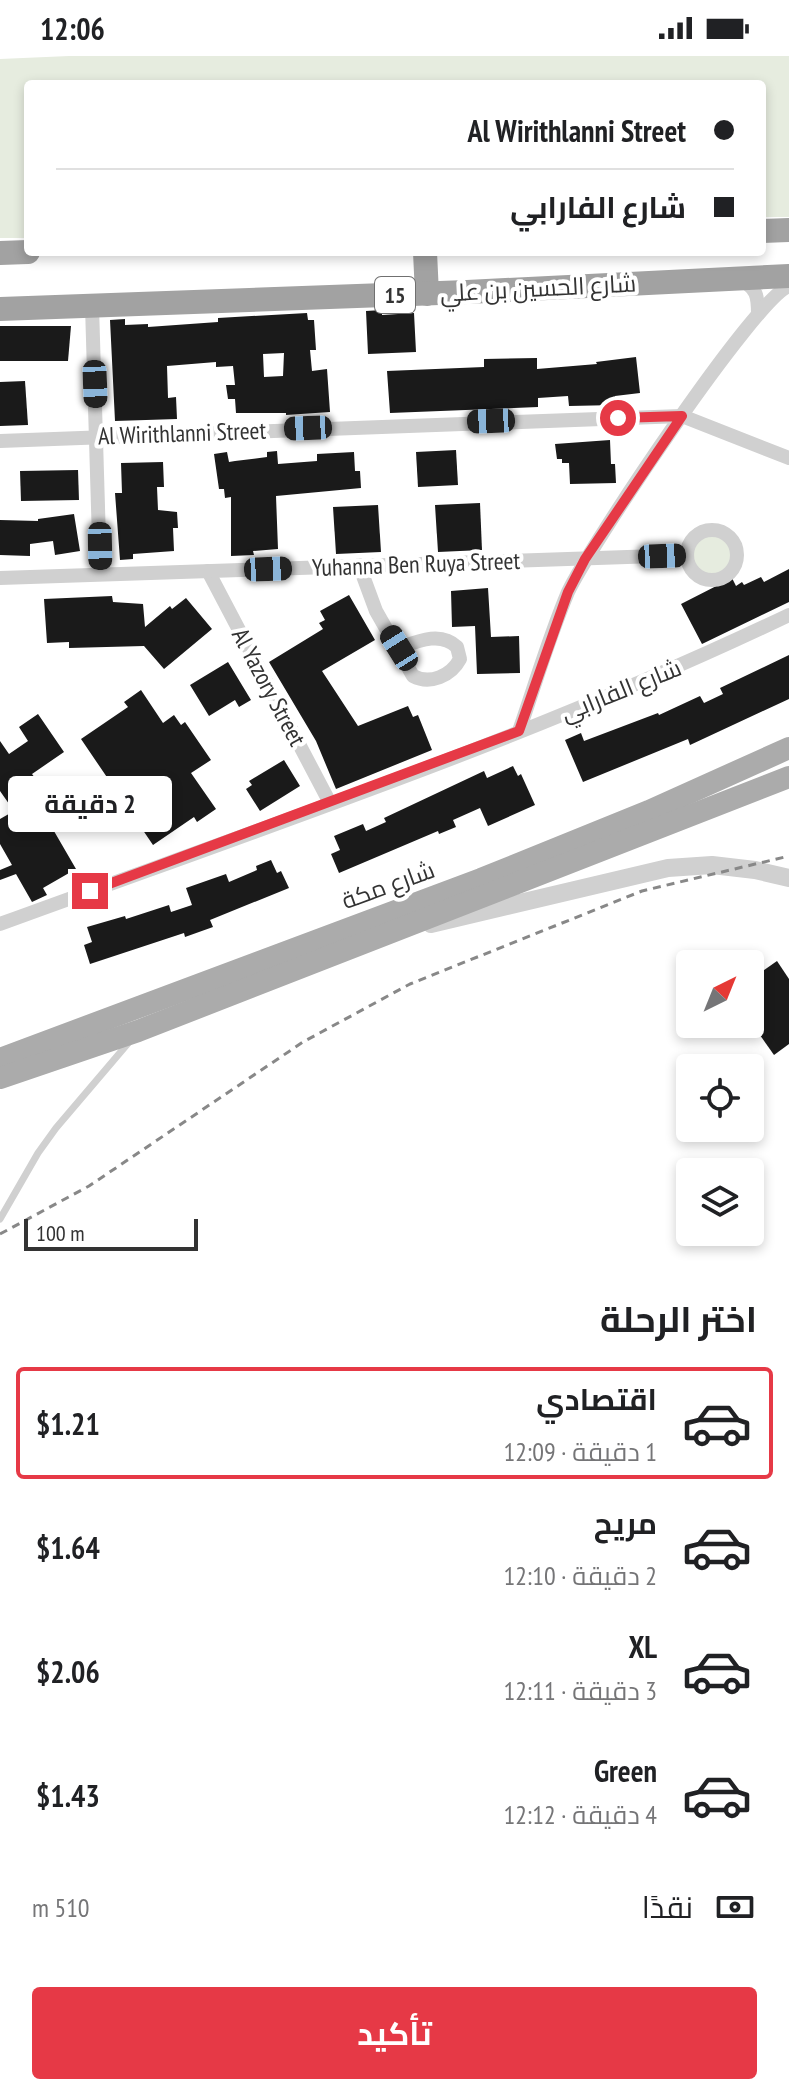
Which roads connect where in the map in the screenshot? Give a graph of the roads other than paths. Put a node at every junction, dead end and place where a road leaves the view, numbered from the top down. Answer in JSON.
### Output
{"nodes":[{"id":1,"x":789,"y":230,"type":"edge"},
{"id":2,"x":766,"y":231,"type":"edge"},
{"id":3,"x":24,"y":252,"type":"edge"},
{"id":4,"x":0,"y":253,"type":"edge"},
{"id":5,"x":425,"y":256,"type":"edge"},
{"id":6,"x":789,"y":276,"type":"edge"},
{"id":7,"x":735,"y":278,"type":"junction"},
{"id":8,"x":789,"y":286,"type":"edge"},
{"id":9,"x":427,"y":294,"type":"junction"},
{"id":10,"x":92,"y":306,"type":"junction"},
{"id":11,"x":0,"y":309,"type":"edge"},
{"id":12,"x":758,"y":314,"type":"junction"},
{"id":13,"x":682,"y":416,"type":"junction"},
{"id":14,"x":97,"y":436,"type":"junction"},
{"id":15,"x":0,"y":441,"type":"edge"},
{"id":16,"x":789,"y":458,"type":"edge"},
{"id":17,"x":687,"y":555,"type":"dead end"},
{"id":18,"x":585,"y":559,"type":"junction"},
{"id":19,"x":359,"y":565,"type":"junction"},
{"id":20,"x":208,"y":571,"type":"junction"},
{"id":21,"x":100,"y":574,"type":"junction"},
{"id":22,"x":0,"y":578,"type":"edge"},
{"id":23,"x":789,"y":615,"type":"edge"},
{"id":24,"x":399,"y":648,"type":"dead end"},
{"id":25,"x":519,"y":731,"type":"junction"},
{"id":26,"x":789,"y":748,"type":"edge"},
{"id":27,"x":789,"y":777,"type":"edge"},
{"id":28,"x":330,"y":803,"type":"junction"},
{"id":29,"x":789,"y":878,"type":"edge"},
{"id":30,"x":0,"y":924,"type":"edge"},
{"id":31,"x":409,"y":928,"type":"junction"},
{"id":32,"x":138,"y":1031,"type":"junction"},
{"id":33,"x":0,"y":1059,"type":"edge"},
{"id":34,"x":0,"y":1078,"type":"edge"},
{"id":35,"x":0,"y":1219,"type":"edge"}],
"edges":[{"from":1,"to":2,"type":"highway"},
{"from":3,"to":4,"type":"highway"},
{"from":5,"to":9,"type":"highway"},
{"from":6,"to":7,"type":"highway","name":"شارع الحسين بن علي","number":"15"},
{"from":7,"to":9,"type":"highway","name":"شارع الحسين بن علي","number":"15"},
{"from":7,"to":12,"type":"street"},
{"from":8,"to":12,"type":"street"},
{"from":9,"to":10,"type":"highway","name":"شارع الحسين بن علي","number":"15"},
{"from":10,"to":11,"type":"highway","name":"شارع الحسين بن علي","number":"15"},
{"from":10,"to":14,"type":"street"},
{"from":12,"to":13,"type":"street"},
{"from":13,"to":14,"type":"street","name":"Al Wirithlanni Street"},
{"from":13,"to":16,"type":"street","name":"Al Wirithlanni Street"},
{"from":13,"to":18,"type":"street"},
{"from":14,"to":15,"type":"street","name":"Al Wirithlanni Street"},
{"from":14,"to":21,"type":"street"},
{"from":17,"to":18,"type":"street","name":"Yuhanna Ben Ruya Street"},
{"from":18,"to":19,"type":"street","name":"Yuhanna Ben Ruya Street"},
{"from":18,"to":25,"type":"street"},
{"from":19,"to":20,"type":"street","name":"Yuhanna Ben Ruya Street"},
{"from":19,"to":24,"type":"street"},
{"from":20,"to":21,"type":"street","name":"Yuhanna Ben Ruya Street"},
{"from":20,"to":28,"type":"street","name":"Al Yazory Street"},
{"from":21,"to":22,"type":"street","name":"Yuhanna Ben Ruya Street"},
{"from":23,"to":25,"type":"street","name":"شارع الفارابي"},
{"from":25,"to":28,"type":"street","name":"شارع الفارابي"},
{"from":26,"to":33,"type":"main road","name":"شارع مكة"},
{"from":27,"to":31,"type":"main road","name":"شارع مكة"},
{"from":28,"to":30,"type":"street","name":"شارع الفارابي"},
{"from":29,"to":31,"type":"street"},
{"from":31,"to":32,"type":"main road","name":"شارع مكة"},
{"from":32,"to":34,"type":"main road","name":"شارع مكة"},
{"from":32,"to":35,"type":"lane"}]}
